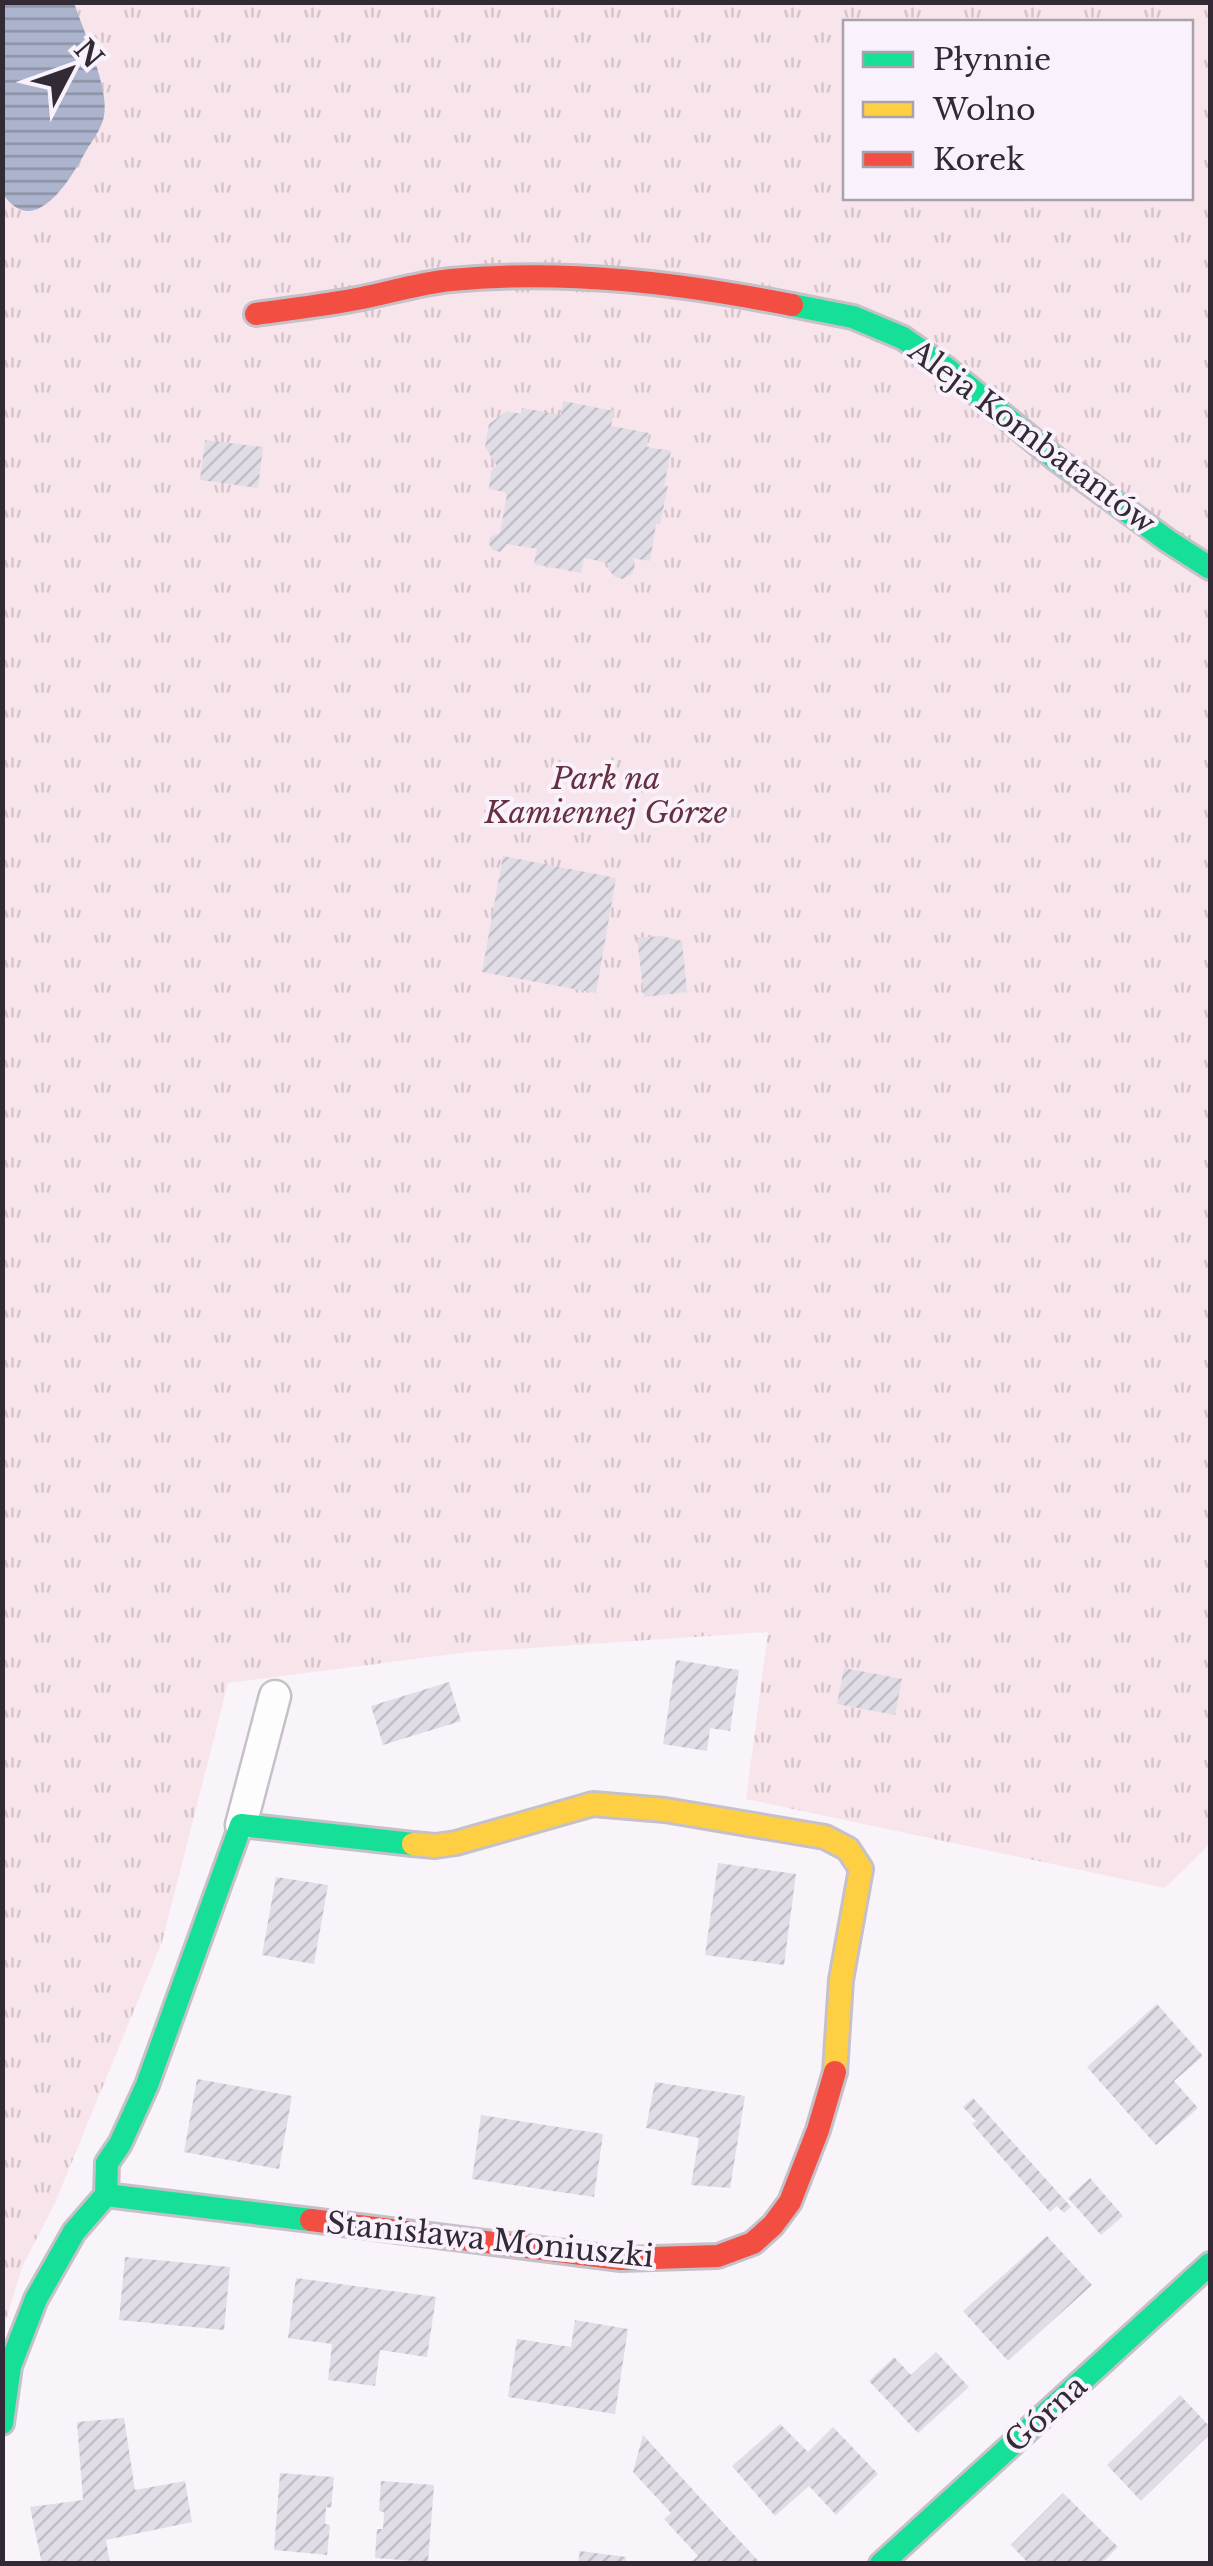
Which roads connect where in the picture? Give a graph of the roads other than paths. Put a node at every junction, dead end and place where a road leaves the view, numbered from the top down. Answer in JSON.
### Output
{"nodes":[{"id":1,"x":256,"y":314,"type":"dead end"},
{"id":2,"x":1210,"y":568,"type":"edge"},
{"id":3,"x":275,"y":1696,"type":"dead end"},
{"id":4,"x":241,"y":1825,"type":"junction"},
{"id":5,"x":106,"y":2195,"type":"junction"},
{"id":6,"x":1210,"y":2264,"type":"edge"},
{"id":7,"x":2,"y":2423,"type":"edge"},
{"id":8,"x":882,"y":2564,"type":"edge"}],
"edges":[{"from":1,"to":2,"type":"street","name":"Aleja Kombatantów"},
{"from":3,"to":4,"type":"street"},
{"from":4,"to":5,"type":"street"},
{"from":4,"to":5,"type":"street","name":"Stanisława Moniuszki"},
{"from":5,"to":7,"type":"street"},
{"from":6,"to":8,"type":"street","name":"Górna"}]}
